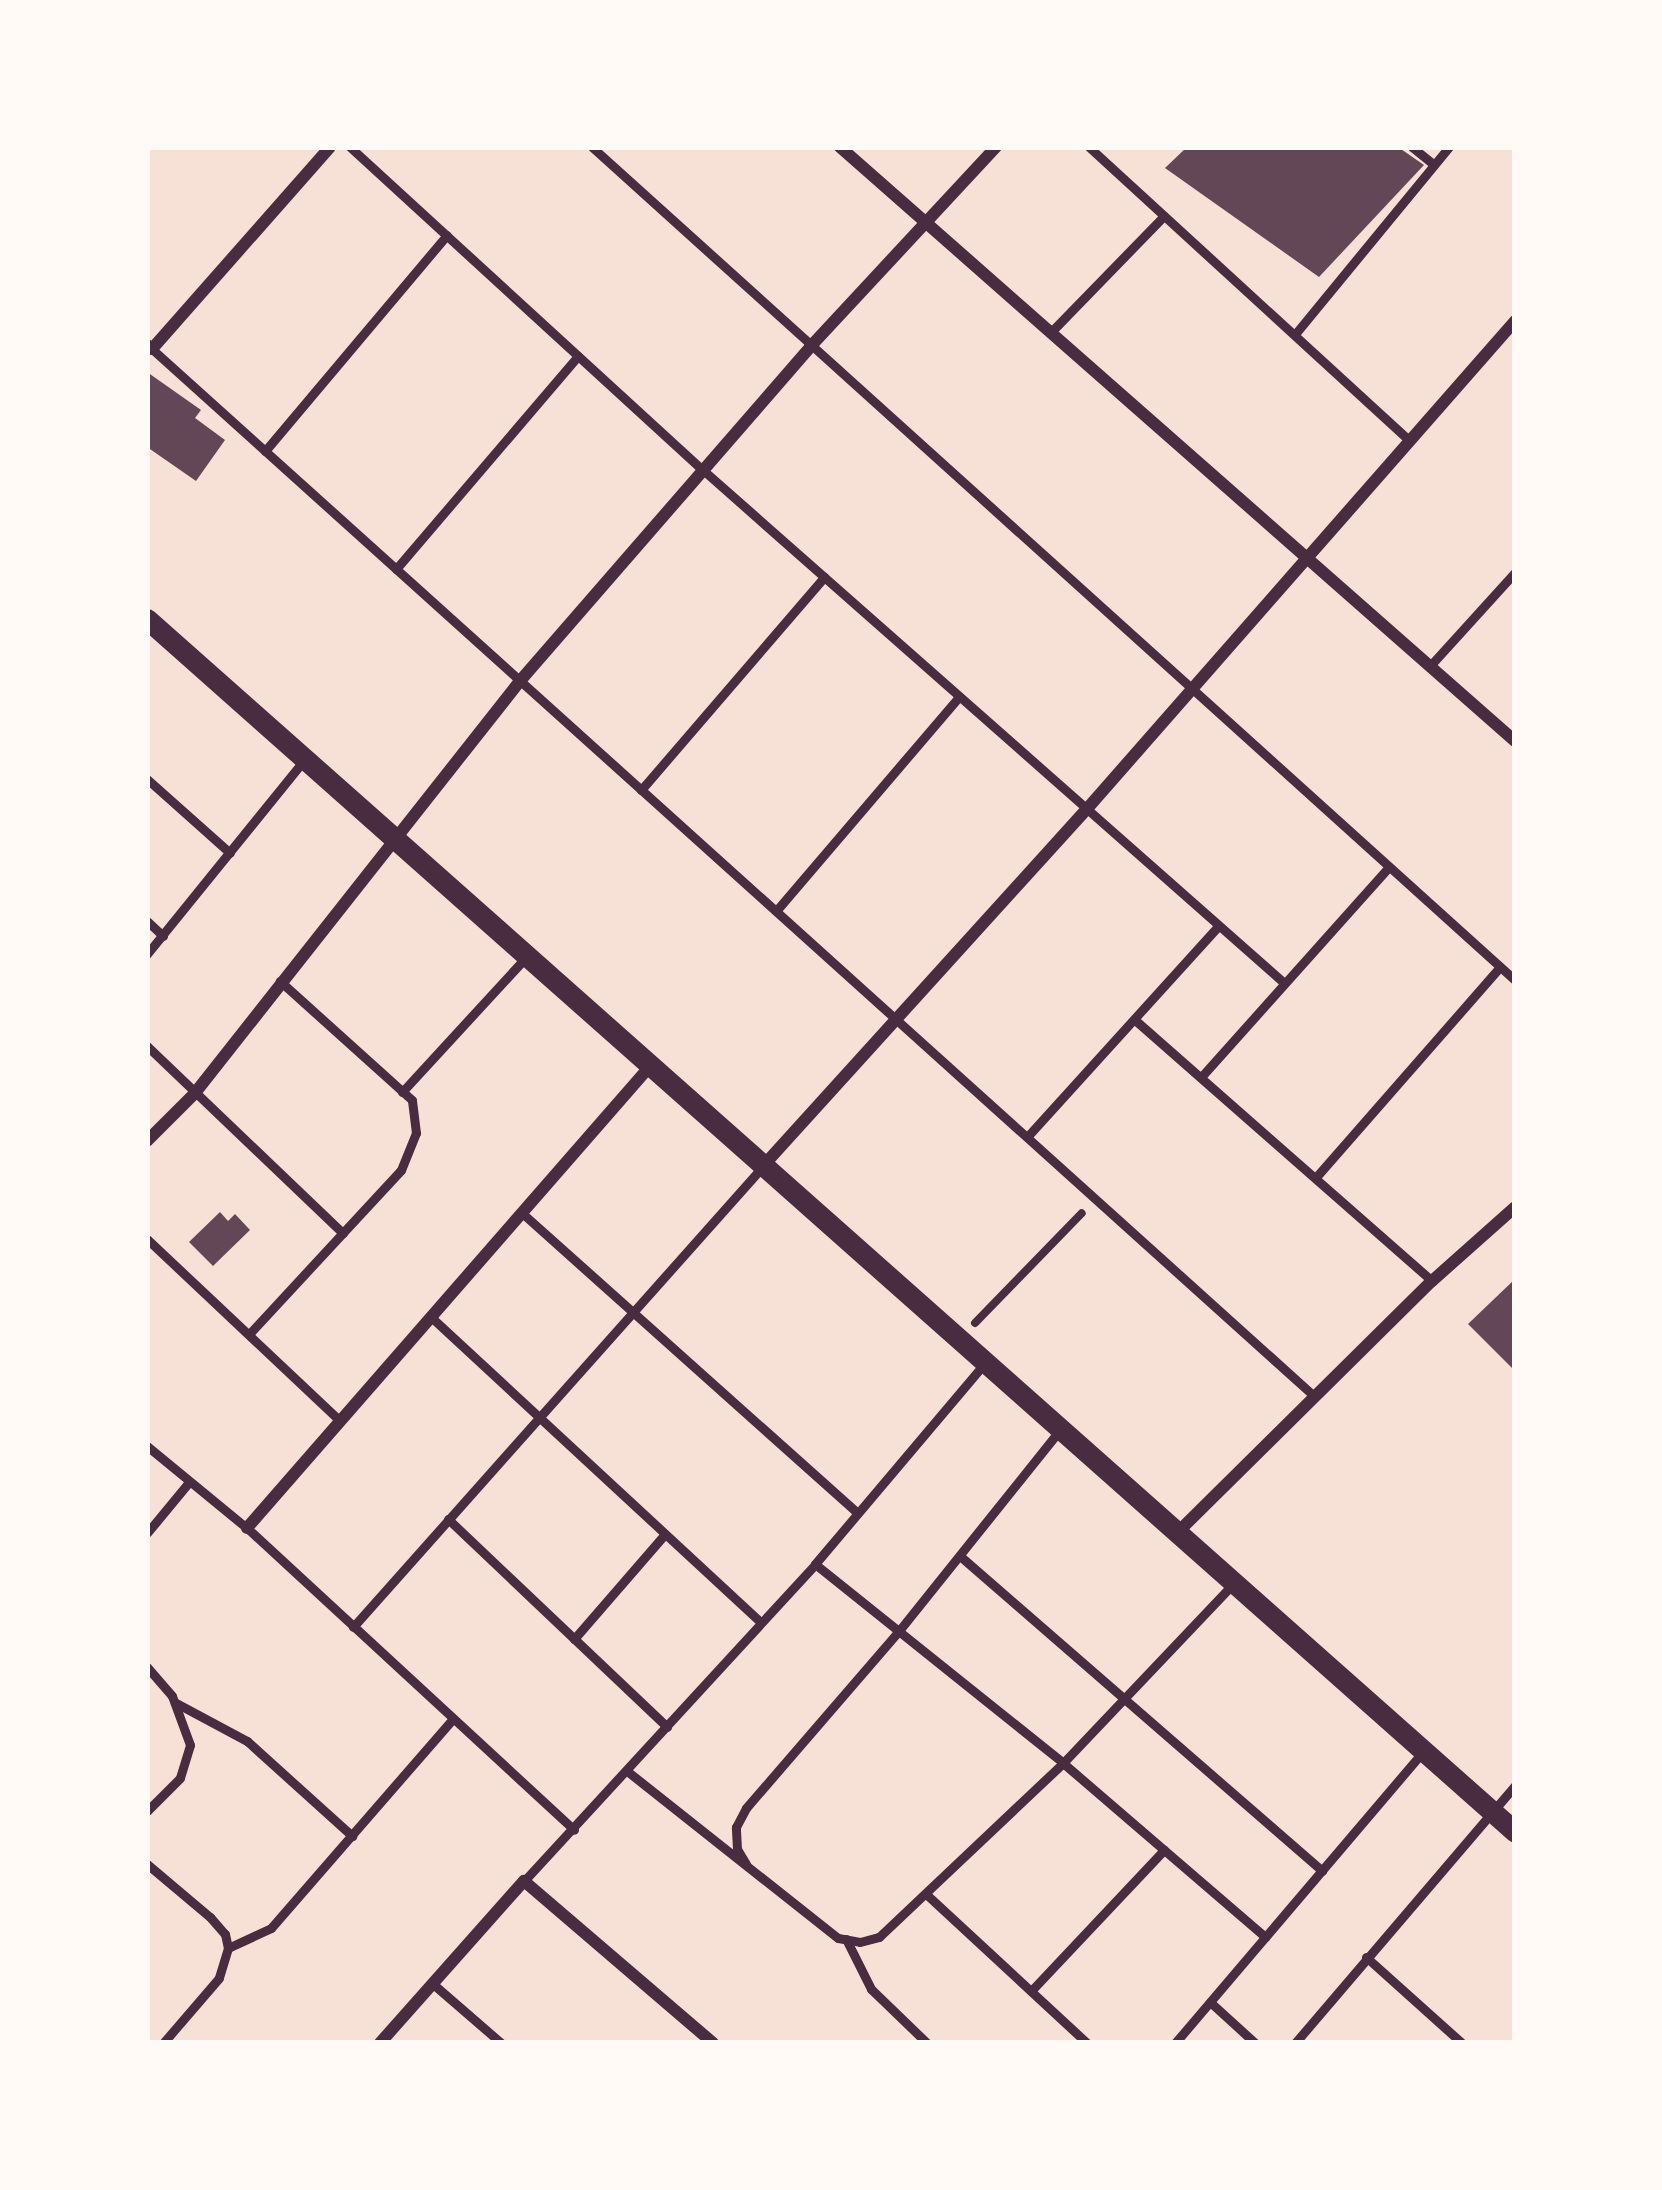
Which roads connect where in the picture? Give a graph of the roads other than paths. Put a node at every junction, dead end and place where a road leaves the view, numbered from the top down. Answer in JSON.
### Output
{"nodes":[{"id":1,"x":330,"y":147,"type":"edge"},
{"id":2,"x":350,"y":147,"type":"edge"},
{"id":3,"x":592,"y":147,"type":"edge"},
{"id":4,"x":840,"y":147,"type":"edge"},
{"id":5,"x":996,"y":147,"type":"edge"},
{"id":6,"x":1089,"y":147,"type":"edge"},
{"id":7,"x":1412,"y":147,"type":"edge"},
{"id":8,"x":1449,"y":147,"type":"edge"},
{"id":9,"x":1434,"y":165,"type":"junction"},
{"id":10,"x":1164,"y":216,"type":"junction"},
{"id":11,"x":927,"y":222,"type":"junction"},
{"id":12,"x":447,"y":236,"type":"junction"},
{"id":13,"x":1515,"y":321,"type":"edge"},
{"id":14,"x":1051,"y":332,"type":"junction"},
{"id":15,"x":1296,"y":333,"type":"junction"},
{"id":16,"x":811,"y":346,"type":"junction"},
{"id":17,"x":149,"y":347,"type":"edge"},
{"id":18,"x":578,"y":356,"type":"junction"},
{"id":19,"x":1410,"y":441,"type":"junction"},
{"id":20,"x":265,"y":452,"type":"junction"},
{"id":21,"x":703,"y":470,"type":"junction"},
{"id":22,"x":1305,"y":556,"type":"junction"},
{"id":23,"x":396,"y":569,"type":"junction"},
{"id":24,"x":1515,"y":572,"type":"edge"},
{"id":25,"x":824,"y":577,"type":"junction"},
{"id":26,"x":147,"y":619,"type":"edge"},
{"id":27,"x":1429,"y":667,"type":"junction"},
{"id":28,"x":520,"y":681,"type":"junction"},
{"id":29,"x":1189,"y":687,"type":"junction"},
{"id":30,"x":959,"y":697,"type":"junction"},
{"id":31,"x":1515,"y":741,"type":"edge"},
{"id":32,"x":307,"y":757,"type":"junction"},
{"id":33,"x":147,"y":779,"type":"edge"},
{"id":34,"x":641,"y":790,"type":"junction"},
{"id":35,"x":1086,"y":810,"type":"junction"},
{"id":36,"x":394,"y":836,"type":"junction"},
{"id":37,"x":230,"y":854,"type":"junction"},
{"id":38,"x":1388,"y":868,"type":"junction"},
{"id":39,"x":776,"y":911,"type":"junction"},
{"id":40,"x":147,"y":921,"type":"edge"},
{"id":41,"x":1218,"y":926,"type":"junction"},
{"id":42,"x":163,"y":936,"type":"junction"},
{"id":43,"x":147,"y":955,"type":"edge"},
{"id":44,"x":528,"y":955,"type":"junction"},
{"id":45,"x":1500,"y":967,"type":"junction"},
{"id":46,"x":1515,"y":980,"type":"edge"},
{"id":47,"x":280,"y":981,"type":"junction"},
{"id":48,"x":1282,"y":981,"type":"junction"},
{"id":49,"x":1135,"y":1020,"type":"junction"},
{"id":50,"x":898,"y":1022,"type":"junction"},
{"id":51,"x":147,"y":1046,"type":"edge"},
{"id":52,"x":651,"y":1065,"type":"junction"},
{"id":53,"x":1202,"y":1076,"type":"junction"},
{"id":54,"x":402,"y":1092,"type":"junction"},
{"id":55,"x":195,"y":1093,"type":"junction"},
{"id":56,"x":1027,"y":1137,"type":"junction"},
{"id":57,"x":147,"y":1141,"type":"edge"},
{"id":58,"x":764,"y":1165,"type":"junction"},
{"id":59,"x":1317,"y":1176,"type":"junction"},
{"id":60,"x":1515,"y":1207,"type":"edge"},
{"id":61,"x":522,"y":1213,"type":"junction"},
{"id":62,"x":343,"y":1233,"type":"junction"},
{"id":63,"x":147,"y":1239,"type":"edge"},
{"id":64,"x":1432,"y":1281,"type":"junction"},
{"id":65,"x":632,"y":1308,"type":"junction"},
{"id":66,"x":430,"y":1318,"type":"junction"},
{"id":67,"x":251,"y":1332,"type":"junction"},
{"id":68,"x":984,"y":1364,"type":"junction"},
{"id":69,"x":1313,"y":1395,"type":"junction"},
{"id":70,"x":536,"y":1418,"type":"junction"},
{"id":71,"x":340,"y":1421,"type":"junction"},
{"id":72,"x":1060,"y":1430,"type":"junction"},
{"id":73,"x":147,"y":1445,"type":"edge"},
{"id":74,"x":189,"y":1482,"type":"junction"},
{"id":75,"x":855,"y":1511,"type":"junction"},
{"id":76,"x":448,"y":1519,"type":"junction"},
{"id":77,"x":247,"y":1528,"type":"junction"},
{"id":78,"x":147,"y":1533,"type":"edge"},
{"id":79,"x":1177,"y":1533,"type":"junction"},
{"id":80,"x":664,"y":1535,"type":"junction"},
{"id":81,"x":960,"y":1556,"type":"junction"},
{"id":82,"x":815,"y":1564,"type":"junction"},
{"id":83,"x":1236,"y":1581,"type":"junction"},
{"id":84,"x":760,"y":1622,"type":"junction"},
{"id":85,"x":353,"y":1627,"type":"junction"},
{"id":86,"x":898,"y":1632,"type":"junction"},
{"id":87,"x":574,"y":1639,"type":"junction"},
{"id":88,"x":147,"y":1667,"type":"edge"},
{"id":89,"x":1122,"y":1701,"type":"junction"},
{"id":90,"x":176,"y":1702,"type":"junction"},
{"id":91,"x":453,"y":1719,"type":"junction"},
{"id":92,"x":667,"y":1727,"type":"junction"},
{"id":93,"x":1426,"y":1749,"type":"junction"},
{"id":94,"x":1063,"y":1763,"type":"junction"},
{"id":95,"x":627,"y":1771,"type":"junction"},
{"id":96,"x":1515,"y":1785,"type":"edge"},
{"id":97,"x":147,"y":1811,"type":"edge"},
{"id":98,"x":1491,"y":1811,"type":"junction"},
{"id":99,"x":574,"y":1830,"type":"junction"},
{"id":100,"x":1515,"y":1832,"type":"edge"},
{"id":101,"x":352,"y":1836,"type":"junction"},
{"id":102,"x":1164,"y":1850,"type":"junction"},
{"id":103,"x":147,"y":1864,"type":"edge"},
{"id":104,"x":749,"y":1868,"type":"junction"},
{"id":105,"x":1322,"y":1871,"type":"junction"},
{"id":106,"x":524,"y":1880,"type":"junction"},
{"id":107,"x":926,"y":1894,"type":"junction"},
{"id":108,"x":1265,"y":1937,"type":"junction"},
{"id":109,"x":846,"y":1939,"type":"junction"},
{"id":110,"x":228,"y":1948,"type":"junction"},
{"id":111,"x":1366,"y":1957,"type":"junction"},
{"id":112,"x":433,"y":1984,"type":"junction"},
{"id":113,"x":1030,"y":1991,"type":"junction"},
{"id":114,"x":1210,"y":2002,"type":"junction"},
{"id":115,"x":163,"y":2043,"type":"edge"},
{"id":116,"x":380,"y":2043,"type":"edge"},
{"id":117,"x":501,"y":2043,"type":"edge"},
{"id":118,"x":712,"y":2043,"type":"edge"},
{"id":119,"x":927,"y":2043,"type":"edge"},
{"id":120,"x":1087,"y":2043,"type":"edge"},
{"id":121,"x":1175,"y":2043,"type":"edge"},
{"id":122,"x":1255,"y":2043,"type":"edge"},
{"id":123,"x":1294,"y":2043,"type":"edge"},
{"id":124,"x":1462,"y":2043,"type":"edge"}],
"edges":[{"from":1,"to":17,"type":"street"},
{"from":2,"to":12,"type":"lane"},
{"from":3,"to":16,"type":"lane"},
{"from":4,"to":11,"type":"street"},
{"from":5,"to":11,"type":"street"},
{"from":6,"to":10,"type":"lane"},
{"from":7,"to":9,"type":"lane"},
{"from":8,"to":9,"type":"lane"},
{"from":9,"to":15,"type":"lane"},
{"from":10,"to":14,"type":"lane"},
{"from":10,"to":15,"type":"lane"},
{"from":11,"to":14,"type":"street"},
{"from":11,"to":16,"type":"street"},
{"from":12,"to":18,"type":"lane"},
{"from":12,"to":20,"type":"lane"},
{"from":13,"to":19,"type":"street"},
{"from":14,"to":22,"type":"street"},
{"from":15,"to":19,"type":"lane"},
{"from":16,"to":21,"type":"street"},
{"from":16,"to":29,"type":"lane"},
{"from":17,"to":20,"type":"lane"},
{"from":18,"to":21,"type":"lane"},
{"from":18,"to":23,"type":"lane"},
{"from":19,"to":22,"type":"street"},
{"from":20,"to":23,"type":"lane"},
{"from":21,"to":25,"type":"lane"},
{"from":21,"to":28,"type":"street"},
{"from":22,"to":27,"type":"street"},
{"from":22,"to":29,"type":"street"},
{"from":23,"to":28,"type":"lane"},
{"from":24,"to":27,"type":"lane"},
{"from":25,"to":30,"type":"lane"},
{"from":25,"to":34,"type":"lane"},
{"from":26,"to":32,"type":"street"},
{"from":27,"to":31,"type":"street"},
{"from":28,"to":34,"type":"lane"},
{"from":28,"to":36,"type":"street"},
{"from":29,"to":35,"type":"street"},
{"from":29,"to":38,"type":"lane"},
{"from":30,"to":35,"type":"lane"},
{"from":30,"to":39,"type":"lane"},
{"from":32,"to":36,"type":"street"},
{"from":32,"to":37,"type":"lane"},
{"from":33,"to":37,"type":"lane"},
{"from":34,"to":39,"type":"lane"},
{"from":35,"to":41,"type":"lane"},
{"from":35,"to":50,"type":"street"},
{"from":36,"to":44,"type":"street"},
{"from":36,"to":47,"type":"street"},
{"from":37,"to":42,"type":"lane"},
{"from":38,"to":45,"type":"lane"},
{"from":38,"to":48,"type":"lane"},
{"from":39,"to":50,"type":"lane"},
{"from":40,"to":42,"type":"lane"},
{"from":41,"to":48,"type":"lane"},
{"from":41,"to":49,"type":"lane"},
{"from":42,"to":43,"type":"lane"},
{"from":44,"to":52,"type":"street"},
{"from":44,"to":54,"type":"lane"},
{"from":45,"to":46,"type":"lane"},
{"from":45,"to":59,"type":"lane"},
{"from":47,"to":54,"type":"lane"},
{"from":47,"to":55,"type":"street"},
{"from":48,"to":53,"type":"lane"},
{"from":49,"to":53,"type":"lane"},
{"from":49,"to":56,"type":"lane"},
{"from":50,"to":56,"type":"lane"},
{"from":50,"to":58,"type":"street"},
{"from":51,"to":55,"type":"lane"},
{"from":52,"to":58,"type":"street"},
{"from":52,"to":61,"type":"street"},
{"from":53,"to":59,"type":"lane"},
{"from":54,"to":62,"type":"lane"},
{"from":55,"to":57,"type":"street"},
{"from":55,"to":62,"type":"lane"},
{"from":56,"to":69,"type":"lane"},
{"from":58,"to":65,"type":"lane"},
{"from":58,"to":68,"type":"street"},
{"from":59,"to":64,"type":"lane"},
{"from":60,"to":64,"type":"street"},
{"from":61,"to":65,"type":"lane"},
{"from":61,"to":66,"type":"street"},
{"from":62,"to":67,"type":"lane"},
{"from":63,"to":67,"type":"lane"},
{"from":64,"to":69,"type":"street"},
{"from":65,"to":70,"type":"lane"},
{"from":65,"to":75,"type":"lane"},
{"from":66,"to":70,"type":"lane"},
{"from":66,"to":71,"type":"street"},
{"from":67,"to":71,"type":"lane"},
{"from":68,"to":72,"type":"street"},
{"from":68,"to":75,"type":"lane"},
{"from":69,"to":79,"type":"street"},
{"from":70,"to":76,"type":"lane"},
{"from":70,"to":80,"type":"lane"},
{"from":71,"to":77,"type":"street"},
{"from":72,"to":79,"type":"street"},
{"from":72,"to":81,"type":"lane"},
{"from":73,"to":74,"type":"lane"},
{"from":74,"to":77,"type":"lane"},
{"from":74,"to":78,"type":"lane"},
{"from":75,"to":82,"type":"lane"},
{"from":76,"to":85,"type":"lane"},
{"from":76,"to":87,"type":"lane"},
{"from":77,"to":85,"type":"lane"},
{"from":79,"to":83,"type":"street"},
{"from":80,"to":84,"type":"lane"},
{"from":80,"to":87,"type":"lane"},
{"from":81,"to":86,"type":"lane"},
{"from":81,"to":89,"type":"lane"},
{"from":82,"to":84,"type":"lane"},
{"from":82,"to":86,"type":"lane"},
{"from":83,"to":89,"type":"lane"},
{"from":83,"to":93,"type":"street"},
{"from":84,"to":92,"type":"lane"},
{"from":85,"to":91,"type":"lane"},
{"from":86,"to":94,"type":"lane"},
{"from":86,"to":104,"type":"lane"},
{"from":87,"to":92,"type":"lane"},
{"from":88,"to":90,"type":"lane"},
{"from":89,"to":94,"type":"lane"},
{"from":89,"to":105,"type":"lane"},
{"from":90,"to":97,"type":"lane"},
{"from":90,"to":101,"type":"lane"},
{"from":91,"to":99,"type":"lane"},
{"from":91,"to":101,"type":"lane"},
{"from":92,"to":95,"type":"lane"},
{"from":93,"to":98,"type":"street"},
{"from":93,"to":105,"type":"lane"},
{"from":94,"to":102,"type":"lane"},
{"from":94,"to":107,"type":"lane"},
{"from":95,"to":99,"type":"lane"},
{"from":95,"to":104,"type":"lane"},
{"from":96,"to":98,"type":"lane"},
{"from":98,"to":100,"type":"street"},
{"from":98,"to":111,"type":"lane"},
{"from":99,"to":106,"type":"lane"},
{"from":101,"to":110,"type":"lane"},
{"from":102,"to":108,"type":"lane"},
{"from":102,"to":113,"type":"lane"},
{"from":103,"to":110,"type":"lane"},
{"from":104,"to":109,"type":"lane"},
{"from":105,"to":108,"type":"lane"},
{"from":106,"to":112,"type":"street"},
{"from":106,"to":118,"type":"street"},
{"from":107,"to":109,"type":"lane"},
{"from":107,"to":113,"type":"lane"},
{"from":108,"to":114,"type":"lane"},
{"from":109,"to":119,"type":"lane"},
{"from":110,"to":115,"type":"lane"},
{"from":111,"to":123,"type":"lane"},
{"from":111,"to":124,"type":"lane"},
{"from":112,"to":116,"type":"street"},
{"from":112,"to":117,"type":"lane"},
{"from":113,"to":120,"type":"lane"},
{"from":114,"to":121,"type":"lane"},
{"from":114,"to":122,"type":"lane"}]}
